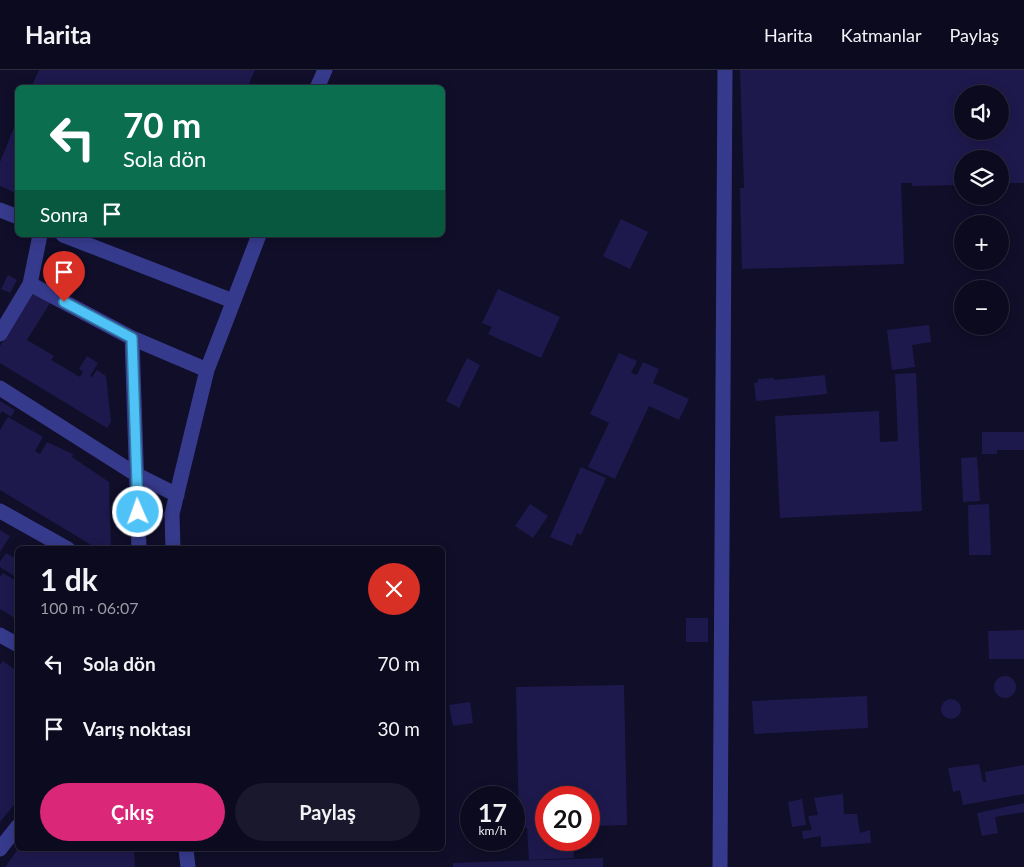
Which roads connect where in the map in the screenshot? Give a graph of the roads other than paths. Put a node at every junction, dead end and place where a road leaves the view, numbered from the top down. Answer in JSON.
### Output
{"nodes":[{"id":1,"x":325,"y":70,"type":"edge"},
{"id":2,"x":725,"y":70,"type":"edge"},
{"id":3,"x":318,"y":85,"type":"edge"},
{"id":4,"x":0,"y":210,"type":"edge"},
{"id":5,"x":15,"y":216,"type":"edge"},
{"id":6,"x":40,"y":237,"type":"edge"},
{"id":7,"x":68,"y":237,"type":"edge"},
{"id":8,"x":258,"y":237,"type":"edge"},
{"id":9,"x":30,"y":284,"type":"junction"},
{"id":10,"x":233,"y":301,"type":"junction"},
{"id":11,"x":0,"y":334,"type":"edge"},
{"id":12,"x":132,"y":338,"type":"junction"},
{"id":13,"x":207,"y":370,"type":"junction"},
{"id":14,"x":0,"y":388,"type":"edge"},
{"id":15,"x":137,"y":475,"type":"junction"},
{"id":16,"x":177,"y":494,"type":"junction"},
{"id":17,"x":0,"y":511,"type":"edge"},
{"id":18,"x":63,"y":546,"type":"edge"},
{"id":19,"x":139,"y":546,"type":"edge"},
{"id":20,"x":173,"y":546,"type":"edge"},
{"id":21,"x":0,"y":635,"type":"edge"},
{"id":22,"x":15,"y":643,"type":"edge"},
{"id":23,"x":15,"y":830,"type":"edge"},
{"id":24,"x":0,"y":849,"type":"edge"},
{"id":25,"x":186,"y":851,"type":"edge"},
{"id":26,"x":188,"y":867,"type":"edge"},
{"id":27,"x":720,"y":867,"type":"edge"}],
"edges":[{"from":1,"to":3,"type":"street"},
{"from":2,"to":27,"type":"street"},
{"from":4,"to":5,"type":"street"},
{"from":6,"to":9,"type":"street"},
{"from":7,"to":10,"type":"street"},
{"from":8,"to":10,"type":"street"},
{"from":9,"to":11,"type":"street"},
{"from":9,"to":12,"type":"street"},
{"from":10,"to":13,"type":"street"},
{"from":12,"to":13,"type":"street"},
{"from":12,"to":15,"type":"street"},
{"from":13,"to":16,"type":"street"},
{"from":14,"to":15,"type":"street"},
{"from":15,"to":16,"type":"street"},
{"from":15,"to":19,"type":"street"},
{"from":16,"to":20,"type":"street"},
{"from":17,"to":18,"type":"street"},
{"from":21,"to":22,"type":"street"},
{"from":23,"to":24,"type":"street"},
{"from":25,"to":26,"type":"street"}]}
